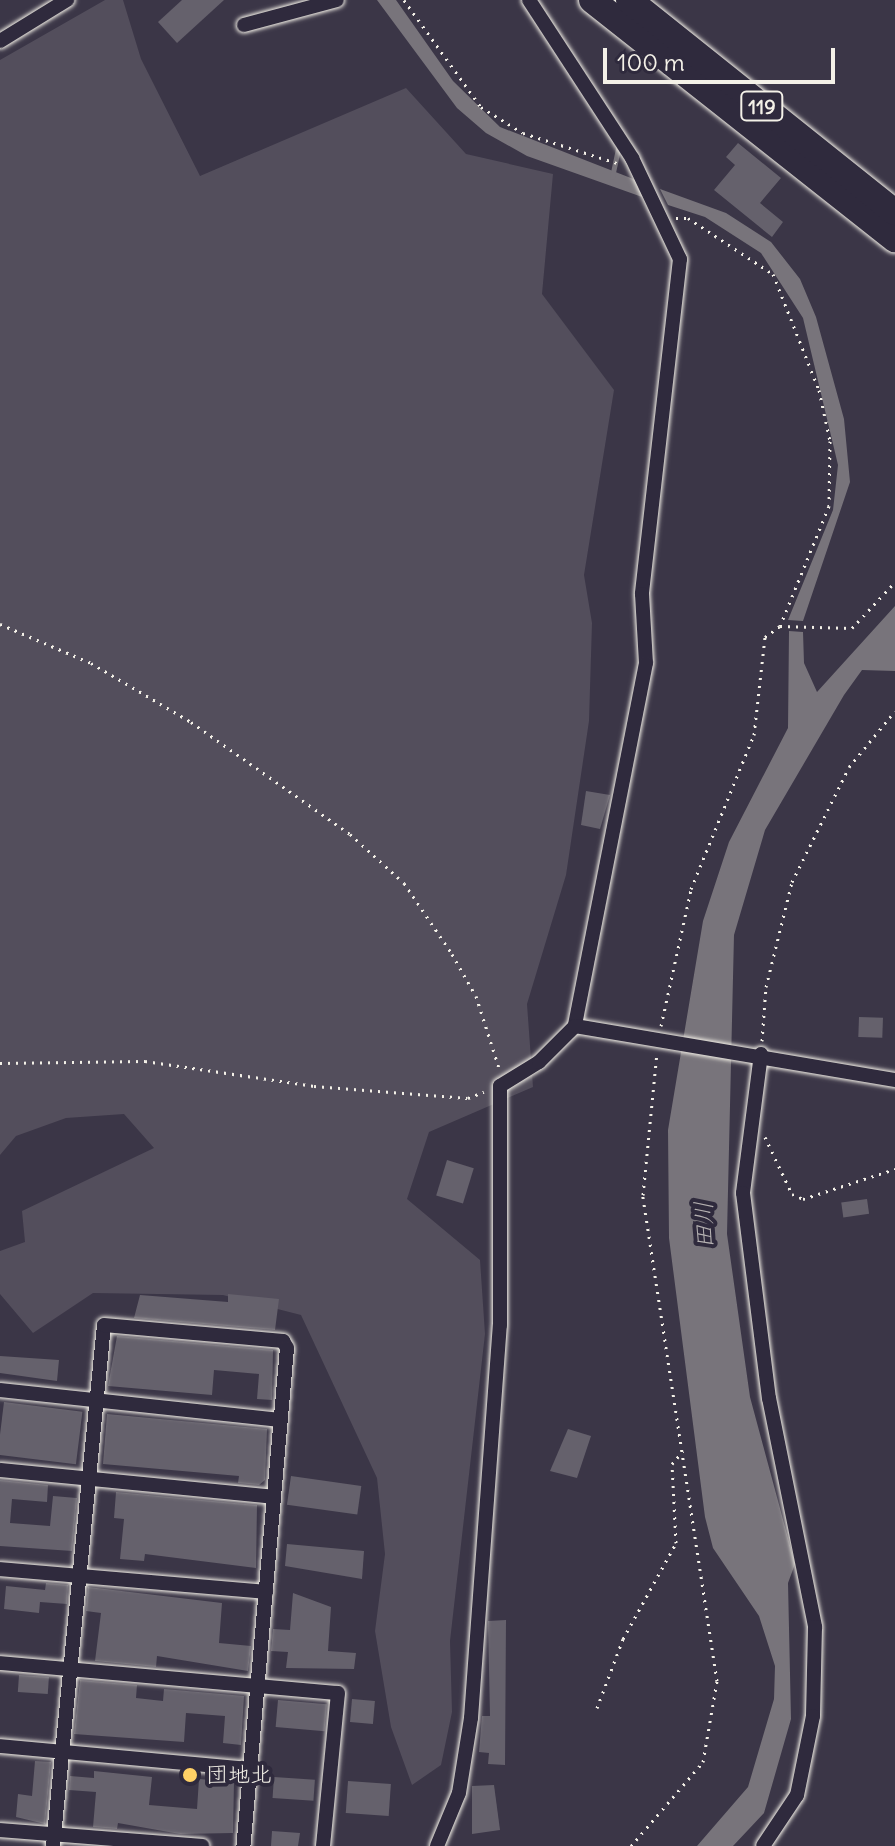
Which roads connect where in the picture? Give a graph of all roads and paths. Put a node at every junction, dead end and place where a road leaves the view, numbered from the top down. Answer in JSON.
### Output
{"nodes":[{"id":1,"x":67,"y":0,"type":"edge"},
{"id":2,"x":337,"y":0,"type":"edge"},
{"id":3,"x":404,"y":0,"type":"edge"},
{"id":4,"x":529,"y":0,"type":"edge"},
{"id":5,"x":592,"y":0,"type":"edge"},
{"id":6,"x":629,"y":0,"type":"edge"},
{"id":7,"x":244,"y":25,"type":"dead end"},
{"id":8,"x":0,"y":41,"type":"edge"},
{"id":9,"x":637,"y":167,"type":"junction"},
{"id":10,"x":895,"y":212,"type":"edge"},
{"id":11,"x":665,"y":218,"type":"junction"},
{"id":12,"x":895,"y":242,"type":"edge"},
{"id":13,"x":895,"y":582,"type":"edge"},
{"id":14,"x":0,"y":624,"type":"edge"},
{"id":15,"x":780,"y":626,"type":"junction"},
{"id":16,"x":895,"y":711,"type":"edge"},
{"id":17,"x":575,"y":1026,"type":"junction"},
{"id":18,"x":658,"y":1041,"type":"junction"},
{"id":19,"x":758,"y":1054,"type":"junction"},
{"id":20,"x":0,"y":1063,"type":"edge"},
{"id":21,"x":895,"y":1080,"type":"edge"},
{"id":22,"x":500,"y":1086,"type":"junction"},
{"id":23,"x":751,"y":1108,"type":"junction"},
{"id":24,"x":895,"y":1169,"type":"edge"},
{"id":25,"x":0,"y":1390,"type":"edge"},
{"id":26,"x":96,"y":1400,"type":"junction"},
{"id":27,"x":280,"y":1420,"type":"junction"},
{"id":28,"x":683,"y":1451,"type":"junction"},
{"id":29,"x":0,"y":1470,"type":"edge"},
{"id":30,"x":88,"y":1478,"type":"junction"},
{"id":31,"x":274,"y":1497,"type":"junction"},
{"id":32,"x":0,"y":1569,"type":"edge"},
{"id":33,"x":78,"y":1576,"type":"junction"},
{"id":34,"x":266,"y":1592,"type":"junction"},
{"id":35,"x":0,"y":1663,"type":"edge"},
{"id":36,"x":70,"y":1670,"type":"junction"},
{"id":37,"x":258,"y":1685,"type":"junction"},
{"id":38,"x":597,"y":1708,"type":"dead end"},
{"id":39,"x":0,"y":1746,"type":"edge"},
{"id":40,"x":63,"y":1752,"type":"junction"},
{"id":41,"x":250,"y":1769,"type":"junction"},
{"id":42,"x":0,"y":1830,"type":"edge"},
{"id":43,"x":54,"y":1840,"type":"edge"},
{"id":44,"x":202,"y":1846,"type":"edge"},
{"id":45,"x":243,"y":1846,"type":"edge"},
{"id":46,"x":323,"y":1846,"type":"edge"},
{"id":47,"x":437,"y":1846,"type":"edge"},
{"id":48,"x":631,"y":1846,"type":"edge"},
{"id":49,"x":763,"y":1846,"type":"edge"}],
"edges":[{"from":1,"to":8,"type":"street"},
{"from":2,"to":7,"type":"street"},
{"from":3,"to":9,"type":"path"},
{"from":4,"to":9,"type":"street"},
{"from":5,"to":12,"type":"highway","number":"119"},
{"from":6,"to":10,"type":"highway","number":"119"},
{"from":9,"to":11,"type":"street"},
{"from":11,"to":15,"type":"path"},
{"from":11,"to":17,"type":"street"},
{"from":13,"to":15,"type":"path"},
{"from":14,"to":22,"type":"path"},
{"from":15,"to":18,"type":"path"},
{"from":16,"to":19,"type":"path"},
{"from":17,"to":18,"type":"street"},
{"from":17,"to":22,"type":"street"},
{"from":18,"to":19,"type":"street"},
{"from":18,"to":28,"type":"path"},
{"from":19,"to":21,"type":"street"},
{"from":19,"to":23,"type":"street"},
{"from":20,"to":22,"type":"path"},
{"from":22,"to":47,"type":"street"},
{"from":23,"to":24,"type":"path"},
{"from":23,"to":49,"type":"street"},
{"from":25,"to":26,"type":"street"},
{"from":26,"to":27,"type":"street"},
{"from":26,"to":27,"type":"street"},
{"from":26,"to":30,"type":"street"},
{"from":27,"to":31,"type":"street"},
{"from":28,"to":38,"type":"path"},
{"from":28,"to":48,"type":"path"},
{"from":29,"to":30,"type":"street"},
{"from":30,"to":31,"type":"street"},
{"from":30,"to":33,"type":"street"},
{"from":31,"to":34,"type":"street"},
{"from":32,"to":33,"type":"street"},
{"from":33,"to":34,"type":"street"},
{"from":33,"to":36,"type":"street"},
{"from":34,"to":37,"type":"street"},
{"from":35,"to":36,"type":"street"},
{"from":36,"to":37,"type":"street"},
{"from":36,"to":40,"type":"street"},
{"from":37,"to":41,"type":"street"},
{"from":37,"to":46,"type":"street"},
{"from":39,"to":40,"type":"street"},
{"from":40,"to":41,"type":"street"},
{"from":40,"to":43,"type":"street"},
{"from":41,"to":45,"type":"street"},
{"from":42,"to":43,"type":"street"},
{"from":43,"to":44,"type":"street"}]}
